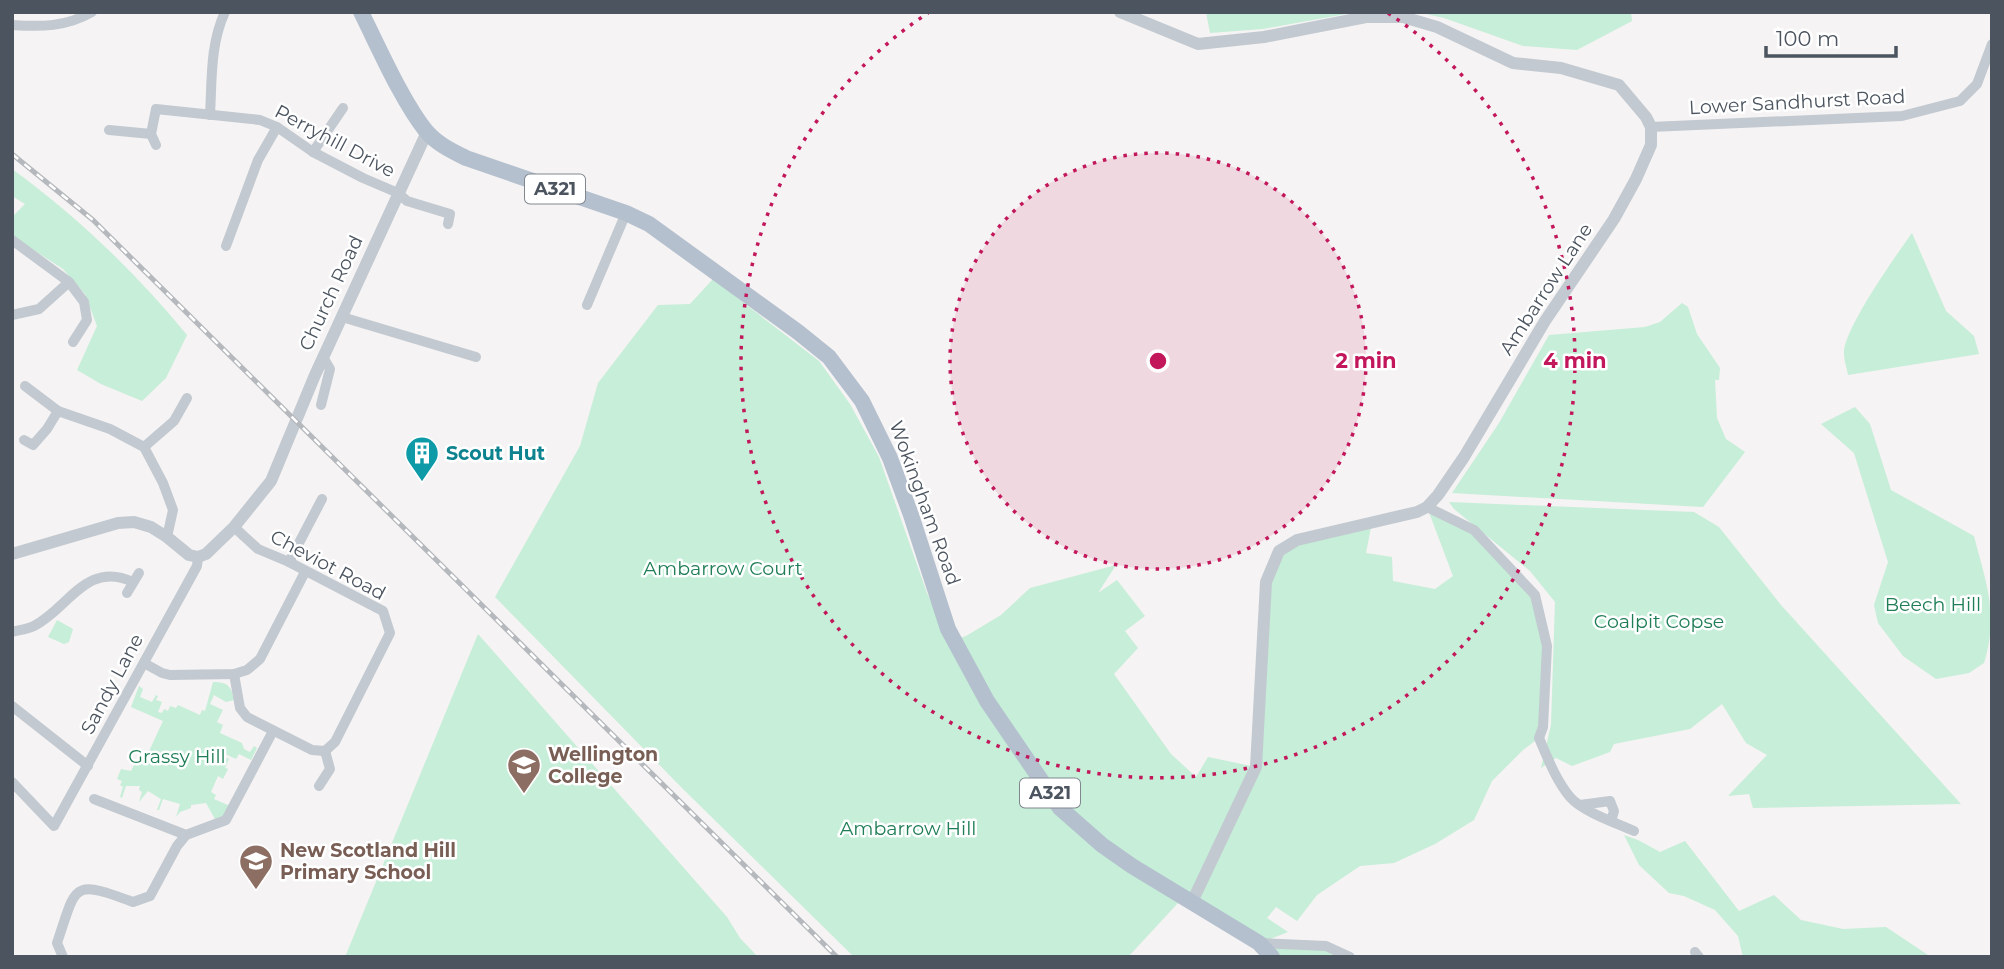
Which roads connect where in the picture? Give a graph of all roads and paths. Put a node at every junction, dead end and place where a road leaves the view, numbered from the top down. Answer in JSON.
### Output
{"nodes":[{"id":1,"x":24,"y":12,"type":"edge"},
{"id":2,"x":92,"y":12,"type":"edge"},
{"id":3,"x":225,"y":12,"type":"edge"},
{"id":4,"x":361,"y":12,"type":"edge"},
{"id":5,"x":1119,"y":12,"type":"edge"},
{"id":6,"x":12,"y":25,"type":"edge"},
{"id":7,"x":24,"y":26,"type":"junction"},
{"id":8,"x":1992,"y":44,"type":"edge"},
{"id":9,"x":343,"y":108,"type":"dead end"},
{"id":10,"x":210,"y":115,"type":"junction"},
{"id":11,"x":277,"y":127,"type":"junction"},
{"id":12,"x":1651,"y":127,"type":"junction"},
{"id":13,"x":109,"y":130,"type":"dead end"},
{"id":14,"x":427,"y":132,"type":"junction"},
{"id":15,"x":151,"y":134,"type":"junction"},
{"id":16,"x":156,"y":145,"type":"dead end"},
{"id":17,"x":445,"y":148,"type":"junction"},
{"id":18,"x":313,"y":152,"type":"junction"},
{"id":19,"x":417,"y":157,"type":"junction"},
{"id":20,"x":398,"y":193,"type":"junction"},
{"id":21,"x":626,"y":213,"type":"junction"},
{"id":22,"x":448,"y":224,"type":"dead end"},
{"id":23,"x":12,"y":240,"type":"edge"},
{"id":24,"x":226,"y":246,"type":"dead end"},
{"id":25,"x":69,"y":282,"type":"junction"},
{"id":26,"x":587,"y":305,"type":"dead end"},
{"id":27,"x":12,"y":315,"type":"edge"},
{"id":28,"x":342,"y":317,"type":"junction"},
{"id":29,"x":73,"y":342,"type":"dead end"},
{"id":30,"x":323,"y":357,"type":"junction"},
{"id":31,"x":476,"y":357,"type":"dead end"},
{"id":32,"x":24,"y":386,"type":"dead end"},
{"id":33,"x":187,"y":398,"type":"dead end"},
{"id":34,"x":321,"y":405,"type":"dead end"},
{"id":35,"x":58,"y":411,"type":"junction"},
{"id":36,"x":24,"y":440,"type":"dead end"},
{"id":37,"x":144,"y":447,"type":"junction"},
{"id":38,"x":322,"y":499,"type":"dead end"},
{"id":39,"x":1427,"y":507,"type":"junction"},
{"id":40,"x":234,"y":527,"type":"junction"},
{"id":41,"x":167,"y":537,"type":"junction"},
{"id":42,"x":12,"y":554,"type":"edge"},
{"id":43,"x":198,"y":557,"type":"junction"},
{"id":44,"x":289,"y":562,"type":"junction"},
{"id":45,"x":306,"y":572,"type":"junction"},
{"id":46,"x":127,"y":593,"type":"dead end"},
{"id":47,"x":12,"y":632,"type":"edge"},
{"id":48,"x":144,"y":663,"type":"junction"},
{"id":49,"x":234,"y":674,"type":"junction"},
{"id":50,"x":12,"y":706,"type":"edge"},
{"id":51,"x":273,"y":731,"type":"junction"},
{"id":52,"x":325,"y":751,"type":"junction"},
{"id":53,"x":88,"y":766,"type":"junction"},
{"id":54,"x":12,"y":782,"type":"edge"},
{"id":55,"x":319,"y":786,"type":"dead end"},
{"id":56,"x":94,"y":799,"type":"dead end"},
{"id":57,"x":1580,"y":804,"type":"junction"},
{"id":58,"x":1611,"y":821,"type":"junction"},
{"id":59,"x":1634,"y":831,"type":"dead end"},
{"id":60,"x":186,"y":835,"type":"junction"},
{"id":61,"x":1192,"y":902,"type":"junction"},
{"id":62,"x":1259,"y":943,"type":"junction"},
{"id":63,"x":63,"y":957,"type":"edge"},
{"id":64,"x":1272,"y":957,"type":"edge"},
{"id":65,"x":1350,"y":957,"type":"edge"}],
"edges":[{"from":1,"to":7,"type":"street"},
{"from":2,"to":7,"type":"street"},
{"from":3,"to":10,"type":"street"},
{"from":4,"to":14,"type":"main road","number":"A321"},
{"from":5,"to":12,"type":"street"},
{"from":6,"to":7,"type":"street"},
{"from":8,"to":12,"type":"street","name":"Lower Sandhurst Road"},
{"from":9,"to":18,"type":"street"},
{"from":10,"to":11,"type":"street","name":"Perryhill Drive"},
{"from":10,"to":15,"type":"street","name":"Perryhill Drive"},
{"from":11,"to":18,"type":"street","name":"Perryhill Drive"},
{"from":11,"to":24,"type":"street"},
{"from":12,"to":39,"type":"street","name":"Ambarrow Lane"},
{"from":13,"to":15,"type":"street"},
{"from":14,"to":17,"type":"main road","name":"Wokingham Road","number":"A321"},
{"from":14,"to":19,"type":"street","name":"Church Road"},
{"from":15,"to":16,"type":"street"},
{"from":17,"to":19,"type":"street"},
{"from":17,"to":21,"type":"main road","name":"Wokingham Road","number":"A321"},
{"from":18,"to":20,"type":"street","name":"Perryhill Drive"},
{"from":19,"to":20,"type":"street","name":"Church Road"},
{"from":20,"to":22,"type":"street","name":"Perryhill Drive"},
{"from":20,"to":28,"type":"street","name":"Church Road"},
{"from":21,"to":26,"type":"street"},
{"from":21,"to":61,"type":"main road","name":"Wokingham Road","number":"A321"},
{"from":23,"to":25,"type":"street"},
{"from":25,"to":27,"type":"street"},
{"from":25,"to":29,"type":"street"},
{"from":28,"to":30,"type":"street","name":"Church Road"},
{"from":28,"to":31,"type":"street"},
{"from":30,"to":34,"type":"street"},
{"from":30,"to":40,"type":"street","name":"Church Road"},
{"from":32,"to":35,"type":"street"},
{"from":33,"to":37,"type":"street"},
{"from":35,"to":36,"type":"street"},
{"from":35,"to":37,"type":"street"},
{"from":37,"to":41,"type":"street"},
{"from":38,"to":44,"type":"street"},
{"from":39,"to":57,"type":"street"},
{"from":39,"to":61,"type":"street"},
{"from":40,"to":43,"type":"street","name":"Church Road"},
{"from":40,"to":44,"type":"street","name":"Cheviot Road"},
{"from":41,"to":42,"type":"street"},
{"from":41,"to":43,"type":"street"},
{"from":43,"to":48,"type":"street","name":"Sandy Lane"},
{"from":44,"to":45,"type":"street","name":"Cheviot Road"},
{"from":45,"to":49,"type":"street"},
{"from":45,"to":52,"type":"street","name":"Cheviot Road"},
{"from":46,"to":47,"type":"street"},
{"from":48,"to":49,"type":"street"},
{"from":48,"to":53,"type":"street","name":"Sandy Lane"},
{"from":49,"to":51,"type":"street"},
{"from":50,"to":53,"type":"street"},
{"from":51,"to":52,"type":"street"},
{"from":51,"to":60,"type":"street"},
{"from":52,"to":55,"type":"street","name":"Cheviot Road"},
{"from":53,"to":54,"type":"street","name":"Sandy Lane"},
{"from":56,"to":60,"type":"street"},
{"from":57,"to":58,"type":"street"},
{"from":57,"to":58,"type":"street"},
{"from":58,"to":59,"type":"street"},
{"from":60,"to":63,"type":"street"},
{"from":61,"to":62,"type":"main road","name":"Wokingham Road","number":"A321"},
{"from":62,"to":64,"type":"main road","name":"Wokingham Road","number":"A321"},
{"from":62,"to":65,"type":"street"}]}
